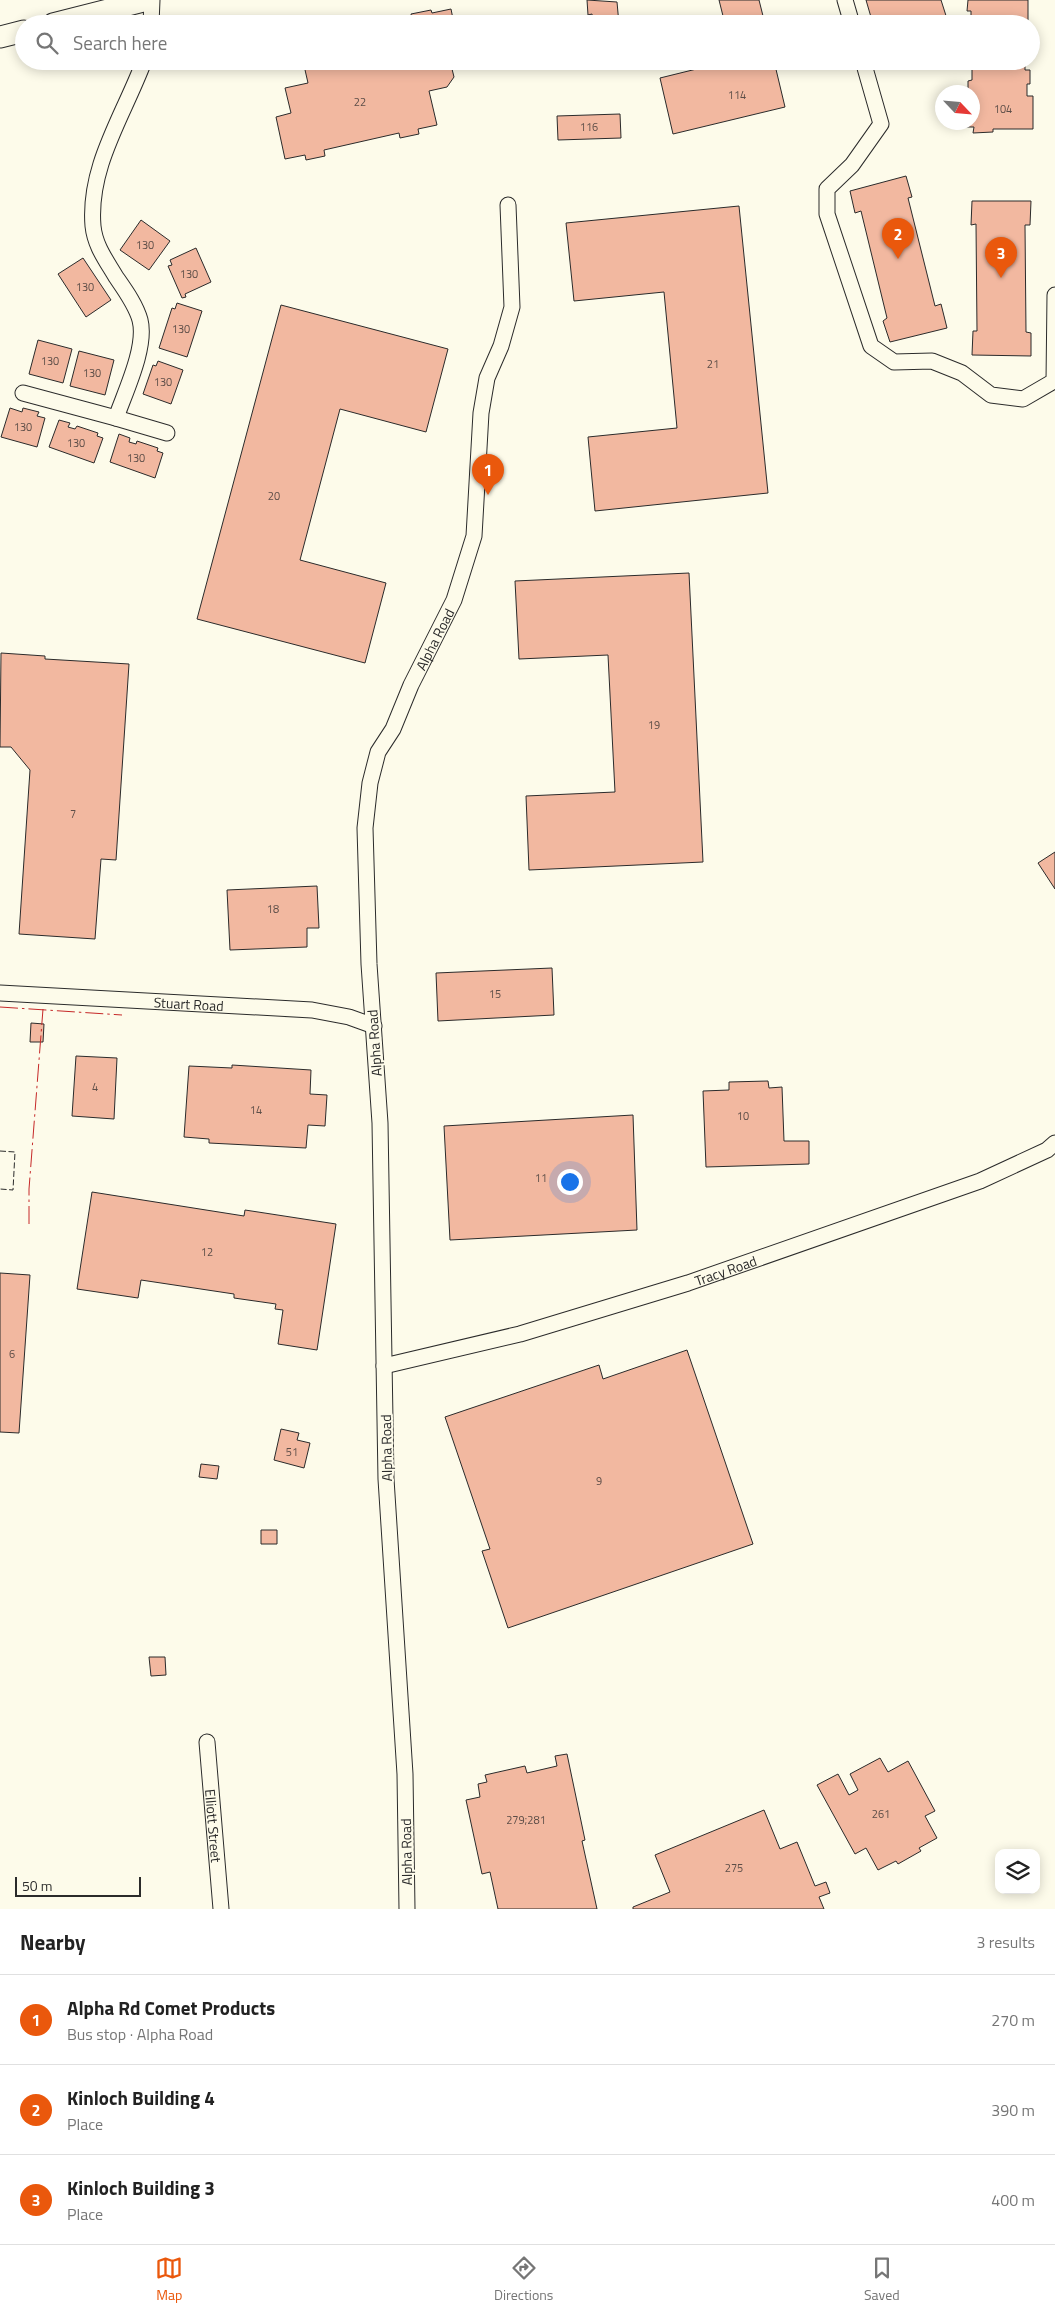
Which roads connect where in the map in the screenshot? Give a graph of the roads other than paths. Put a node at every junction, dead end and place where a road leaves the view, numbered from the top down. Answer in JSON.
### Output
{"nodes":[{"id":1,"x":147,"y":0,"type":"edge"},
{"id":2,"x":152,"y":0,"type":"edge"},
{"id":3,"x":845,"y":0,"type":"edge"},
{"id":4,"x":88,"y":15,"type":"edge"},
{"id":5,"x":151,"y":15,"type":"edge"},
{"id":6,"x":849,"y":15,"type":"edge"},
{"id":7,"x":15,"y":33,"type":"edge"},
{"id":8,"x":0,"y":37,"type":"edge"},
{"id":9,"x":140,"y":70,"type":"edge"},
{"id":10,"x":866,"y":70,"type":"edge"},
{"id":11,"x":508,"y":205,"type":"dead end"},
{"id":12,"x":1055,"y":296,"type":"edge"},
{"id":13,"x":23,"y":393,"type":"dead end"},
{"id":14,"x":116,"y":418,"type":"junction"},
{"id":15,"x":167,"y":433,"type":"dead end"},
{"id":16,"x":0,"y":992,"type":"edge"},
{"id":17,"x":374,"y":1026,"type":"junction"},
{"id":18,"x":1055,"y":1143,"type":"edge"},
{"id":19,"x":384,"y":1366,"type":"junction"},
{"id":20,"x":207,"y":1742,"type":"dead end"},
{"id":21,"x":221,"y":1909,"type":"edge"},
{"id":22,"x":407,"y":1909,"type":"edge"}],
"edges":[{"from":1,"to":4,"type":"main road"},
{"from":2,"to":5,"type":"street"},
{"from":3,"to":6,"type":"street"},
{"from":7,"to":8,"type":"main road"},
{"from":9,"to":14,"type":"street"},
{"from":10,"to":12,"type":"street"},
{"from":11,"to":17,"type":"street","name":"Alpha Road"},
{"from":13,"to":14,"type":"street"},
{"from":14,"to":15,"type":"street"},
{"from":16,"to":17,"type":"street","name":"Stuart Road"},
{"from":17,"to":19,"type":"street","name":"Alpha Road"},
{"from":18,"to":19,"type":"street","name":"Tracy Road"},
{"from":19,"to":22,"type":"street","name":"Alpha Road"},
{"from":20,"to":21,"type":"street","name":"Elliott Street"}]}
